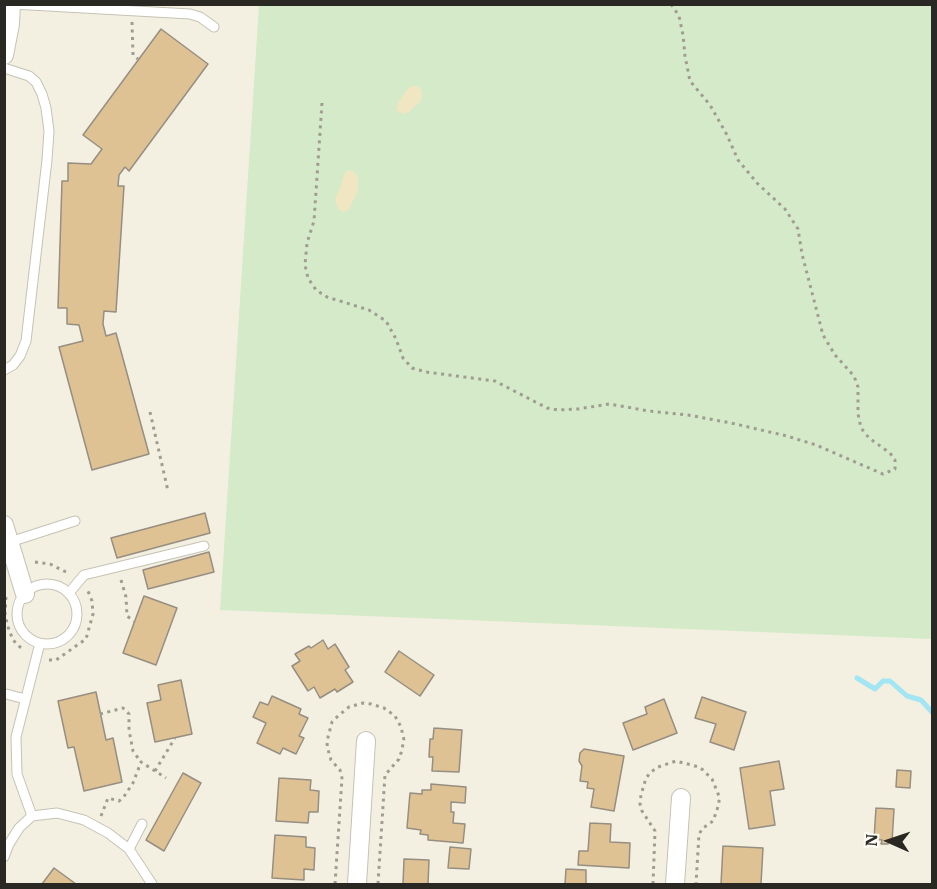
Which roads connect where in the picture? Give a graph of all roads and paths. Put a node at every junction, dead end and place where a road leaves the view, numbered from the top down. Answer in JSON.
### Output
{"nodes":[{"id":1,"x":12,"y":4,"type":"edge"},
{"id":2,"x":671,"y":4,"type":"edge"},
{"id":3,"x":132,"y":11,"type":"junction"},
{"id":4,"x":213,"y":27,"type":"dead end"},
{"id":5,"x":6,"y":48,"type":"edge"},
{"id":6,"x":138,"y":59,"type":"dead end"},
{"id":7,"x":4,"y":68,"type":"edge"},
{"id":8,"x":322,"y":103,"type":"dead end"},
{"id":9,"x":4,"y":370,"type":"edge"},
{"id":10,"x":150,"y":412,"type":"dead end"},
{"id":11,"x":168,"y":491,"type":"dead end"},
{"id":12,"x":75,"y":521,"type":"dead end"},
{"id":13,"x":8,"y":533,"type":"edge"},
{"id":14,"x":204,"y":546,"type":"dead end"},
{"id":15,"x":15,"y":563,"type":"junction"},
{"id":16,"x":117,"y":567,"type":"junction"},
{"id":17,"x":79,"y":581,"type":"junction"},
{"id":18,"x":4,"y":590,"type":"edge"},
{"id":19,"x":69,"y":593,"type":"junction"},
{"id":20,"x":25,"y":594,"type":"junction"},
{"id":21,"x":135,"y":622,"type":"dead end"},
{"id":22,"x":40,"y":643,"type":"junction"},
{"id":23,"x":36,"y":657,"type":"junction"},
{"id":24,"x":6,"y":694,"type":"dead end"},
{"id":25,"x":25,"y":699,"type":"junction"},
{"id":26,"x":100,"y":714,"type":"dead end"},
{"id":27,"x":175,"y":738,"type":"dead end"},
{"id":28,"x":366,"y":741,"type":"dead end"},
{"id":29,"x":141,"y":762,"type":"junction"},
{"id":30,"x":155,"y":771,"type":"junction"},
{"id":31,"x":166,"y":778,"type":"dead end"},
{"id":32,"x":681,"y":798,"type":"dead end"},
{"id":33,"x":32,"y":816,"type":"junction"},
{"id":34,"x":142,"y":824,"type":"dead end"},
{"id":35,"x":97,"y":827,"type":"junction"},
{"id":36,"x":7,"y":844,"type":"edge"},
{"id":37,"x":129,"y":849,"type":"junction"},
{"id":38,"x":4,"y":856,"type":"edge"},
{"id":39,"x":152,"y":885,"type":"edge"},
{"id":40,"x":357,"y":885,"type":"edge"},
{"id":41,"x":675,"y":885,"type":"edge"}],
"edges":[{"from":1,"to":3,"type":"lane"},
{"from":1,"to":5,"type":"street"},
{"from":2,"to":8,"type":"path"},
{"from":3,"to":4,"type":"lane"},
{"from":3,"to":6,"type":"path"},
{"from":7,"to":9,"type":"lane"},
{"from":10,"to":11,"type":"path"},
{"from":12,"to":13,"type":"lane"},
{"from":13,"to":15,"type":"street"},
{"from":14,"to":16,"type":"lane"},
{"from":15,"to":17,"type":"path"},
{"from":15,"to":20,"type":"street"},
{"from":16,"to":17,"type":"lane"},
{"from":16,"to":21,"type":"path"},
{"from":17,"to":19,"type":"lane"},
{"from":17,"to":23,"type":"path"},
{"from":18,"to":23,"type":"path"},
{"from":19,"to":20,"type":"lane"},
{"from":19,"to":22,"type":"lane"},
{"from":20,"to":22,"type":"lane"},
{"from":22,"to":23,"type":"lane"},
{"from":23,"to":25,"type":"lane"},
{"from":24,"to":25,"type":"lane"},
{"from":25,"to":33,"type":"lane"},
{"from":26,"to":29,"type":"path"},
{"from":27,"to":30,"type":"path"},
{"from":28,"to":40,"type":"street"},
{"from":29,"to":30,"type":"path"},
{"from":29,"to":35,"type":"path"},
{"from":30,"to":31,"type":"path"},
{"from":32,"to":41,"type":"street"},
{"from":33,"to":35,"type":"lane"},
{"from":33,"to":36,"type":"lane"},
{"from":34,"to":37,"type":"lane"},
{"from":35,"to":37,"type":"lane"},
{"from":36,"to":38,"type":"lane"},
{"from":37,"to":39,"type":"lane"}]}
